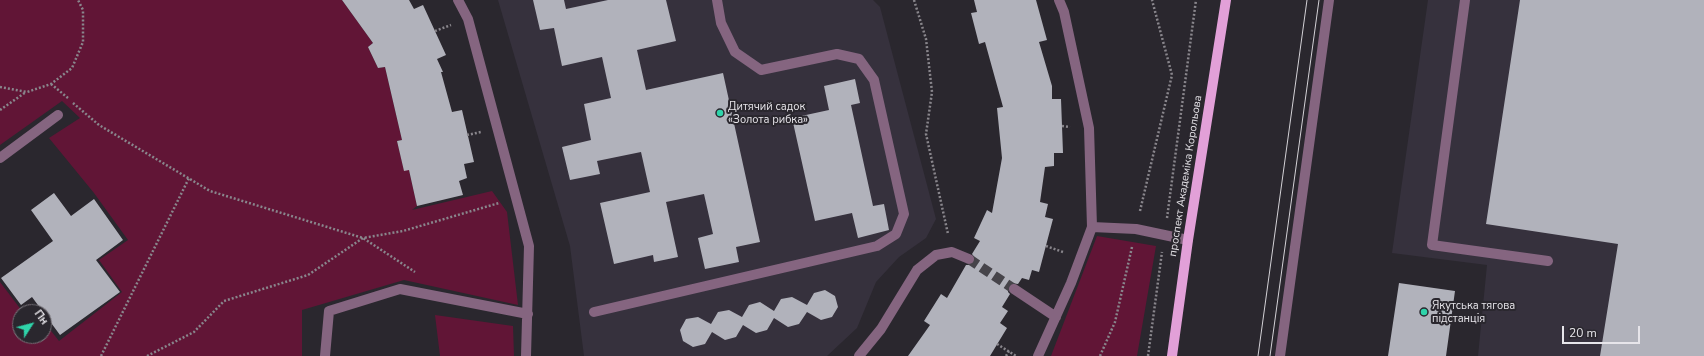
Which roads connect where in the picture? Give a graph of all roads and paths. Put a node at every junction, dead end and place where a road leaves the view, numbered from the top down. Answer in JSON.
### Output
{"nodes":[{"id":1,"x":78,"y":0,"type":"edge"},
{"id":2,"x":458,"y":0,"type":"edge"},
{"id":3,"x":717,"y":0,"type":"edge"},
{"id":4,"x":914,"y":0,"type":"edge"},
{"id":5,"x":1059,"y":0,"type":"edge"},
{"id":6,"x":1152,"y":0,"type":"edge"},
{"id":7,"x":1196,"y":0,"type":"edge"},
{"id":8,"x":1226,"y":0,"type":"edge"},
{"id":9,"x":1329,"y":0,"type":"edge"},
{"id":10,"x":1465,"y":0,"type":"edge"},
{"id":11,"x":52,"y":84,"type":"junction"},
{"id":12,"x":0,"y":87,"type":"edge"},
{"id":13,"x":27,"y":92,"type":"junction"},
{"id":14,"x":0,"y":110,"type":"edge"},
{"id":15,"x":58,"y":115,"type":"dead end"},
{"id":16,"x":0,"y":158,"type":"edge"},
{"id":17,"x":189,"y":178,"type":"junction"},
{"id":18,"x":516,"y":198,"type":"junction"},
{"id":19,"x":1092,"y":227,"type":"junction"},
{"id":20,"x":1136,"y":229,"type":"junction"},
{"id":21,"x":1164,"y":235,"type":"junction"},
{"id":22,"x":363,"y":238,"type":"junction"},
{"id":23,"x":1188,"y":240,"type":"junction"},
{"id":24,"x":952,"y":252,"type":"junction"},
{"id":25,"x":969,"y":259,"type":"tunnel mouth"},
{"id":26,"x":1548,"y":261,"type":"dead end"},
{"id":27,"x":417,"y":273,"type":"dead end"},
{"id":28,"x":1014,"y":289,"type":"tunnel mouth"},
{"id":29,"x":594,"y":312,"type":"dead end"},
{"id":30,"x":528,"y":314,"type":"junction"},
{"id":31,"x":1056,"y":317,"type":"junction"},
{"id":32,"x":997,"y":344,"type":"dead end"},
{"id":33,"x":1009,"y":351,"type":"junction"},
{"id":34,"x":100,"y":356,"type":"edge"},
{"id":35,"x":147,"y":356,"type":"edge"},
{"id":36,"x":325,"y":356,"type":"edge"},
{"id":37,"x":526,"y":356,"type":"edge"},
{"id":38,"x":859,"y":356,"type":"edge"},
{"id":39,"x":1006,"y":356,"type":"edge"},
{"id":40,"x":1016,"y":356,"type":"edge"},
{"id":41,"x":1038,"y":356,"type":"edge"},
{"id":42,"x":1100,"y":356,"type":"edge"},
{"id":43,"x":1148,"y":356,"type":"edge"},
{"id":44,"x":1172,"y":356,"type":"edge"},
{"id":45,"x":1280,"y":356,"type":"edge"}],
"edges":[{"from":1,"to":11,"type":"path"},
{"from":2,"to":18,"type":"lane"},
{"from":3,"to":29,"type":"lane"},
{"from":4,"to":24,"type":"path"},
{"from":5,"to":19,"type":"lane"},
{"from":6,"to":20,"type":"path"},
{"from":7,"to":21,"type":"path"},
{"from":8,"to":23,"type":"main road","name":"проспект Академіка Корольова"},
{"from":9,"to":45,"type":"lane"},
{"from":10,"to":26,"type":"lane"},
{"from":11,"to":13,"type":"path"},
{"from":11,"to":17,"type":"path"},
{"from":12,"to":13,"type":"path"},
{"from":13,"to":14,"type":"path"},
{"from":15,"to":16,"type":"lane"},
{"from":17,"to":22,"type":"path"},
{"from":17,"to":34,"type":"path"},
{"from":18,"to":22,"type":"path"},
{"from":18,"to":30,"type":"lane"},
{"from":19,"to":20,"type":"lane"},
{"from":19,"to":31,"type":"lane"},
{"from":20,"to":21,"type":"lane"},
{"from":20,"to":42,"type":"path"},
{"from":21,"to":23,"type":"lane"},
{"from":21,"to":43,"type":"path"},
{"from":22,"to":27,"type":"path"},
{"from":22,"to":35,"type":"path"},
{"from":23,"to":44,"type":"main road","name":"проспект Академіка Корольова"},
{"from":24,"to":25,"type":"lane"},
{"from":24,"to":38,"type":"lane"},
{"from":28,"to":31,"type":"lane"},
{"from":30,"to":36,"type":"lane"},
{"from":30,"to":37,"type":"lane"},
{"from":31,"to":41,"type":"lane"},
{"from":32,"to":33,"type":"path"},
{"from":33,"to":39,"type":"path"},
{"from":33,"to":40,"type":"path"}]}
